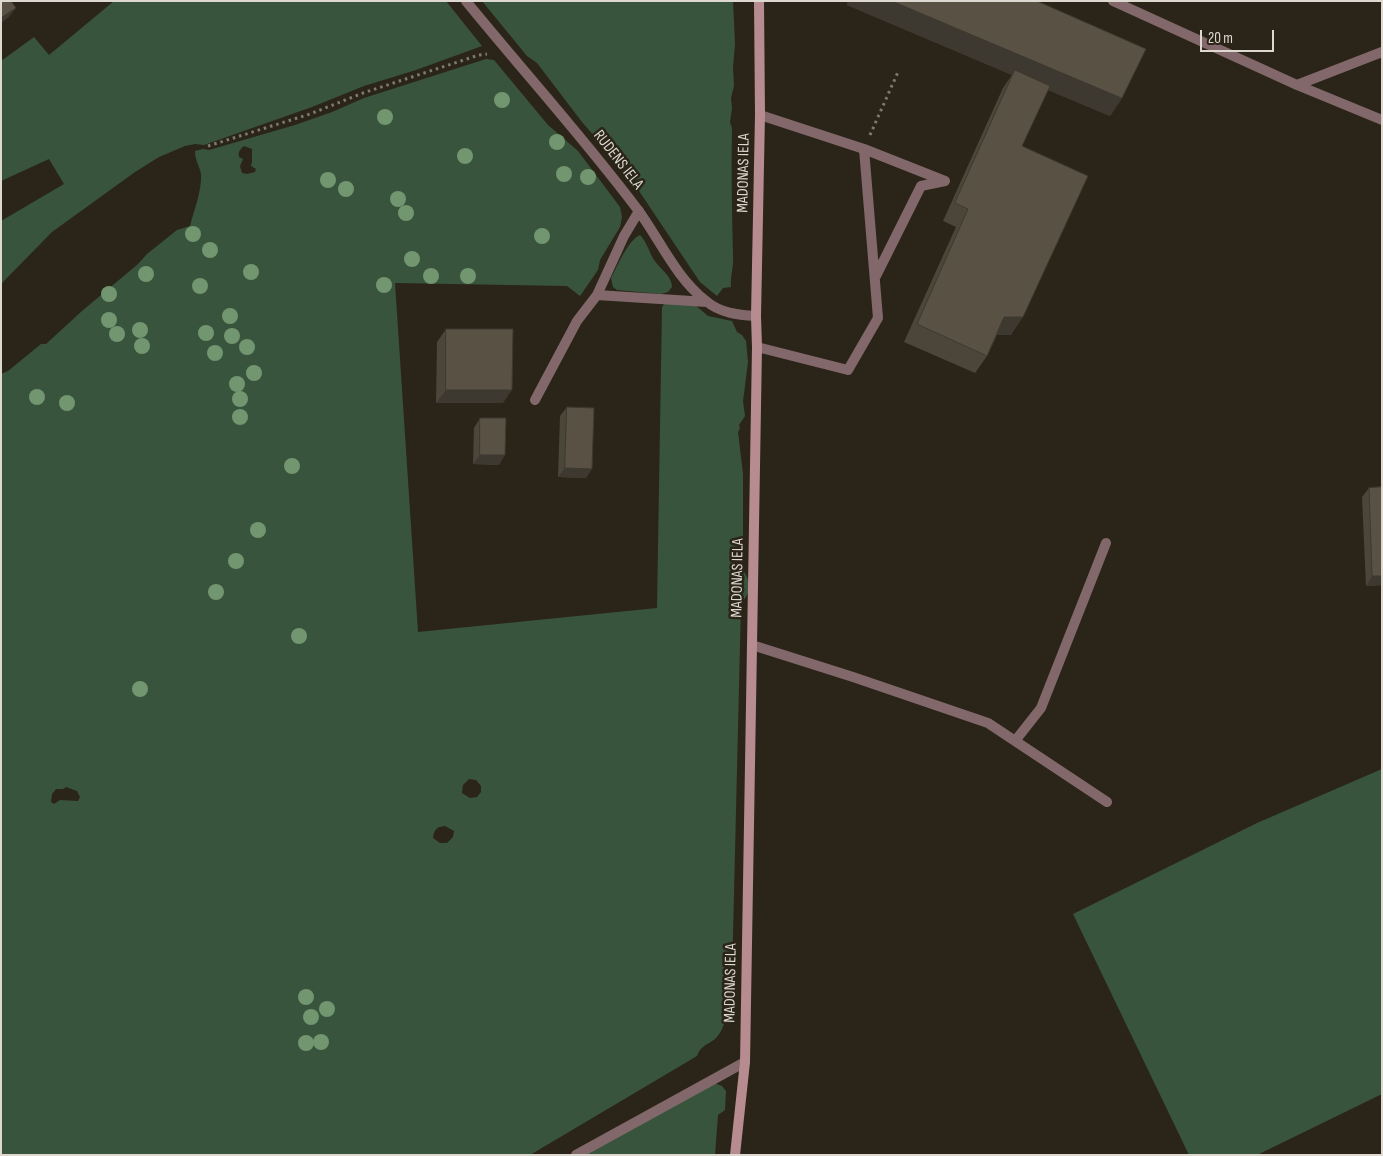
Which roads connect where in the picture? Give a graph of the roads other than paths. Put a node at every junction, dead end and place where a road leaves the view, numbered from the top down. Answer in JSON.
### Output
{"nodes":[{"id":1,"x":466,"y":1,"type":"edge"},
{"id":2,"x":759,"y":1,"type":"edge"},
{"id":3,"x":1113,"y":1,"type":"edge"},
{"id":4,"x":1382,"y":52,"type":"edge"},
{"id":5,"x":1297,"y":85,"type":"junction"},
{"id":6,"x":760,"y":115,"type":"junction"},
{"id":7,"x":1382,"y":120,"type":"edge"},
{"id":8,"x":864,"y":149,"type":"junction"},
{"id":9,"x":639,"y":211,"type":"junction"},
{"id":10,"x":875,"y":277,"type":"junction"},
{"id":11,"x":597,"y":295,"type":"junction"},
{"id":12,"x":707,"y":302,"type":"junction"},
{"id":13,"x":756,"y":316,"type":"junction"},
{"id":14,"x":757,"y":347,"type":"junction"},
{"id":15,"x":534,"y":400,"type":"dead end"},
{"id":16,"x":1106,"y":543,"type":"dead end"},
{"id":17,"x":752,"y":645,"type":"junction"},
{"id":18,"x":1015,"y":741,"type":"junction"},
{"id":19,"x":1107,"y":802,"type":"dead end"},
{"id":20,"x":745,"y":1062,"type":"junction"},
{"id":21,"x":576,"y":1155,"type":"edge"},
{"id":22,"x":735,"y":1155,"type":"edge"}],
"edges":[{"from":1,"to":9,"type":"street","name":"RUDENS IELA"},
{"from":2,"to":6,"type":"main road","name":"MADONAS IELA"},
{"from":3,"to":5,"type":"street"},
{"from":4,"to":5,"type":"street"},
{"from":5,"to":7,"type":"street"},
{"from":6,"to":8,"type":"street"},
{"from":6,"to":13,"type":"main road","name":"MADONAS IELA"},
{"from":8,"to":10,"type":"street"},
{"from":8,"to":10,"type":"street"},
{"from":9,"to":11,"type":"street"},
{"from":9,"to":12,"type":"street","name":"RUDENS IELA"},
{"from":10,"to":14,"type":"street"},
{"from":11,"to":12,"type":"street"},
{"from":11,"to":15,"type":"street"},
{"from":12,"to":13,"type":"street","name":"RUDENS IELA"},
{"from":13,"to":14,"type":"main road","name":"MADONAS IELA"},
{"from":14,"to":17,"type":"main road","name":"MADONAS IELA"},
{"from":16,"to":18,"type":"street"},
{"from":17,"to":18,"type":"street"},
{"from":17,"to":20,"type":"main road","name":"MADONAS IELA"},
{"from":18,"to":19,"type":"street"},
{"from":20,"to":21,"type":"street"},
{"from":20,"to":22,"type":"main road","name":"MADONAS IELA"}]}
